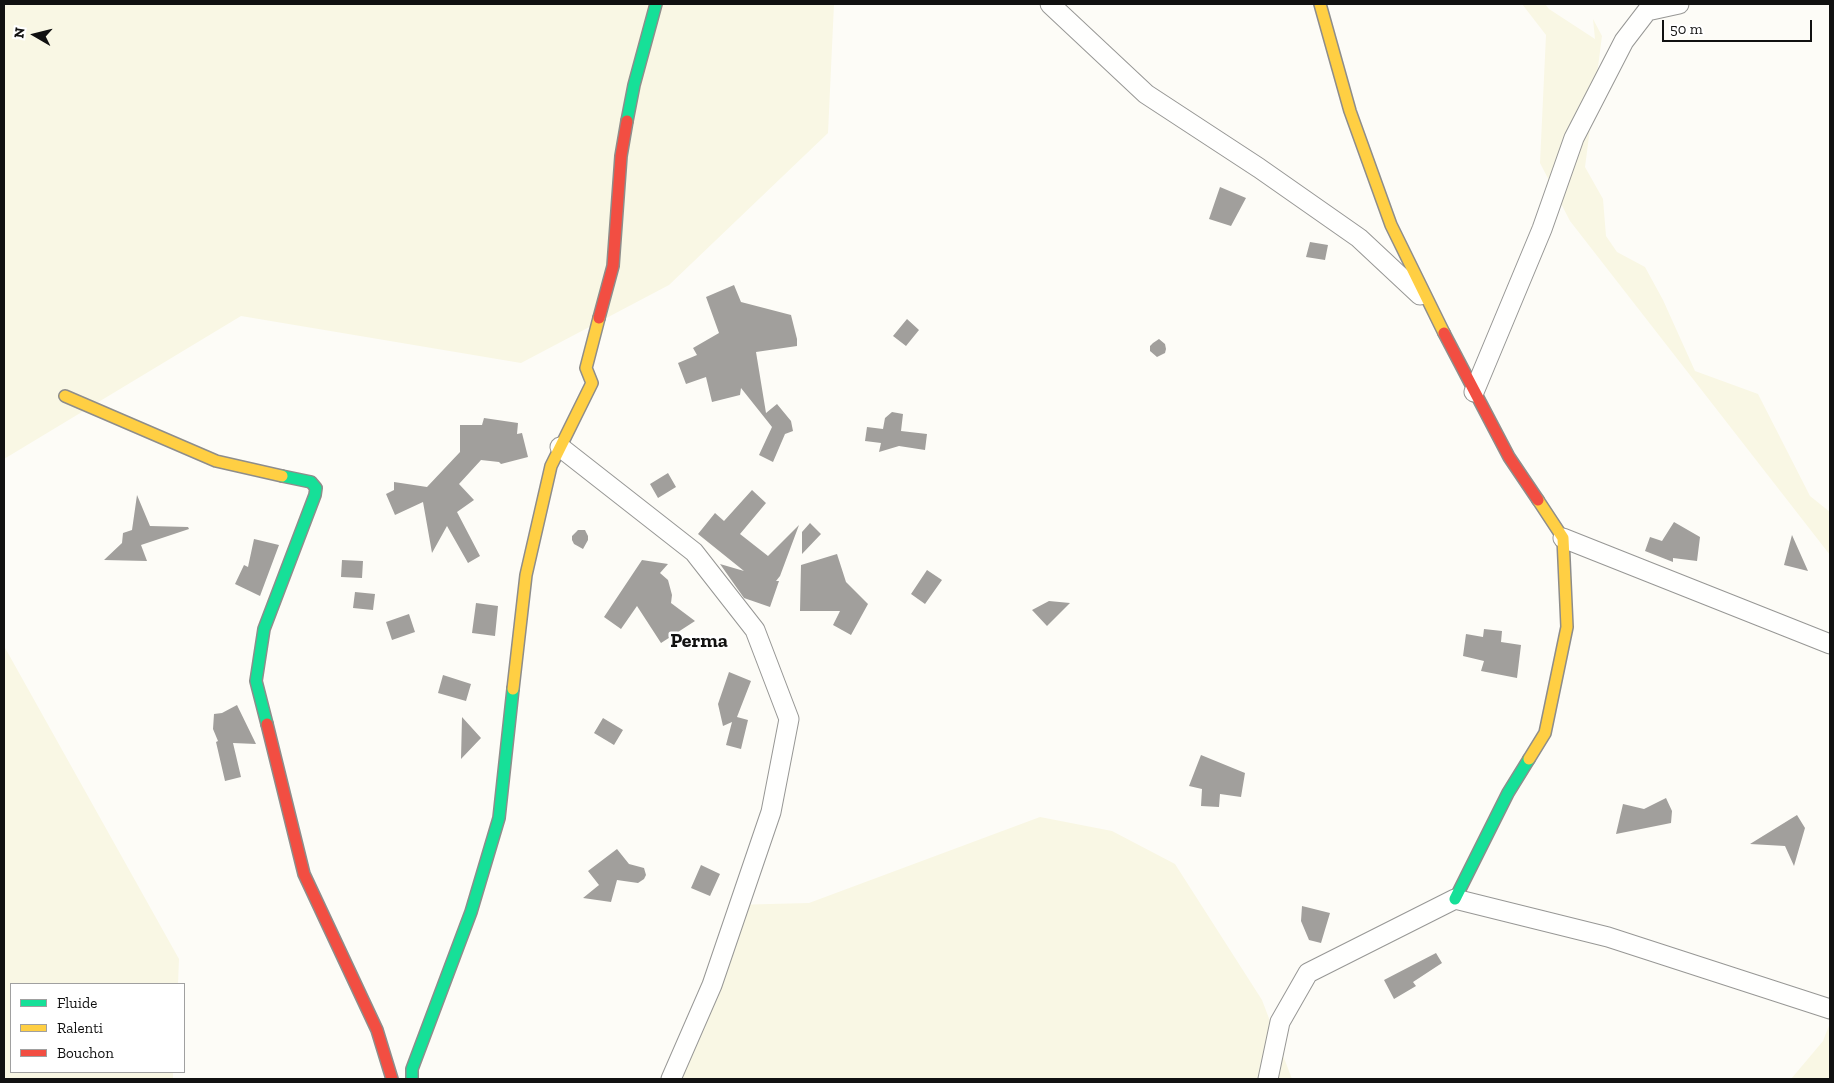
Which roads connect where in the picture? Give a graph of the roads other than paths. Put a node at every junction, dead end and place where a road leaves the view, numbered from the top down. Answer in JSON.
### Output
{"nodes":[{"id":1,"x":656,"y":4,"type":"edge"},
{"id":2,"x":1050,"y":4,"type":"edge"},
{"id":3,"x":1320,"y":4,"type":"edge"},
{"id":4,"x":1679,"y":4,"type":"edge"},
{"id":5,"x":1431,"y":306,"type":"junction"},
{"id":6,"x":1474,"y":392,"type":"junction"},
{"id":7,"x":65,"y":396,"type":"dead end"},
{"id":8,"x":560,"y":448,"type":"junction"},
{"id":9,"x":1563,"y":538,"type":"junction"},
{"id":10,"x":1830,"y":644,"type":"edge"},
{"id":11,"x":1455,"y":899,"type":"junction"},
{"id":12,"x":1830,"y":1010,"type":"edge"},
{"id":13,"x":392,"y":1079,"type":"edge"},
{"id":14,"x":412,"y":1079,"type":"edge"},
{"id":15,"x":671,"y":1079,"type":"edge"},
{"id":16,"x":1268,"y":1079,"type":"edge"}],
"edges":[{"from":1,"to":8,"type":"street"},
{"from":2,"to":5,"type":"street"},
{"from":3,"to":5,"type":"street"},
{"from":4,"to":6,"type":"street"},
{"from":5,"to":6,"type":"street"},
{"from":6,"to":9,"type":"street"},
{"from":7,"to":13,"type":"street"},
{"from":8,"to":14,"type":"street"},
{"from":8,"to":15,"type":"street"},
{"from":9,"to":10,"type":"street"},
{"from":9,"to":11,"type":"street"},
{"from":11,"to":12,"type":"street"},
{"from":11,"to":16,"type":"street"}]}
